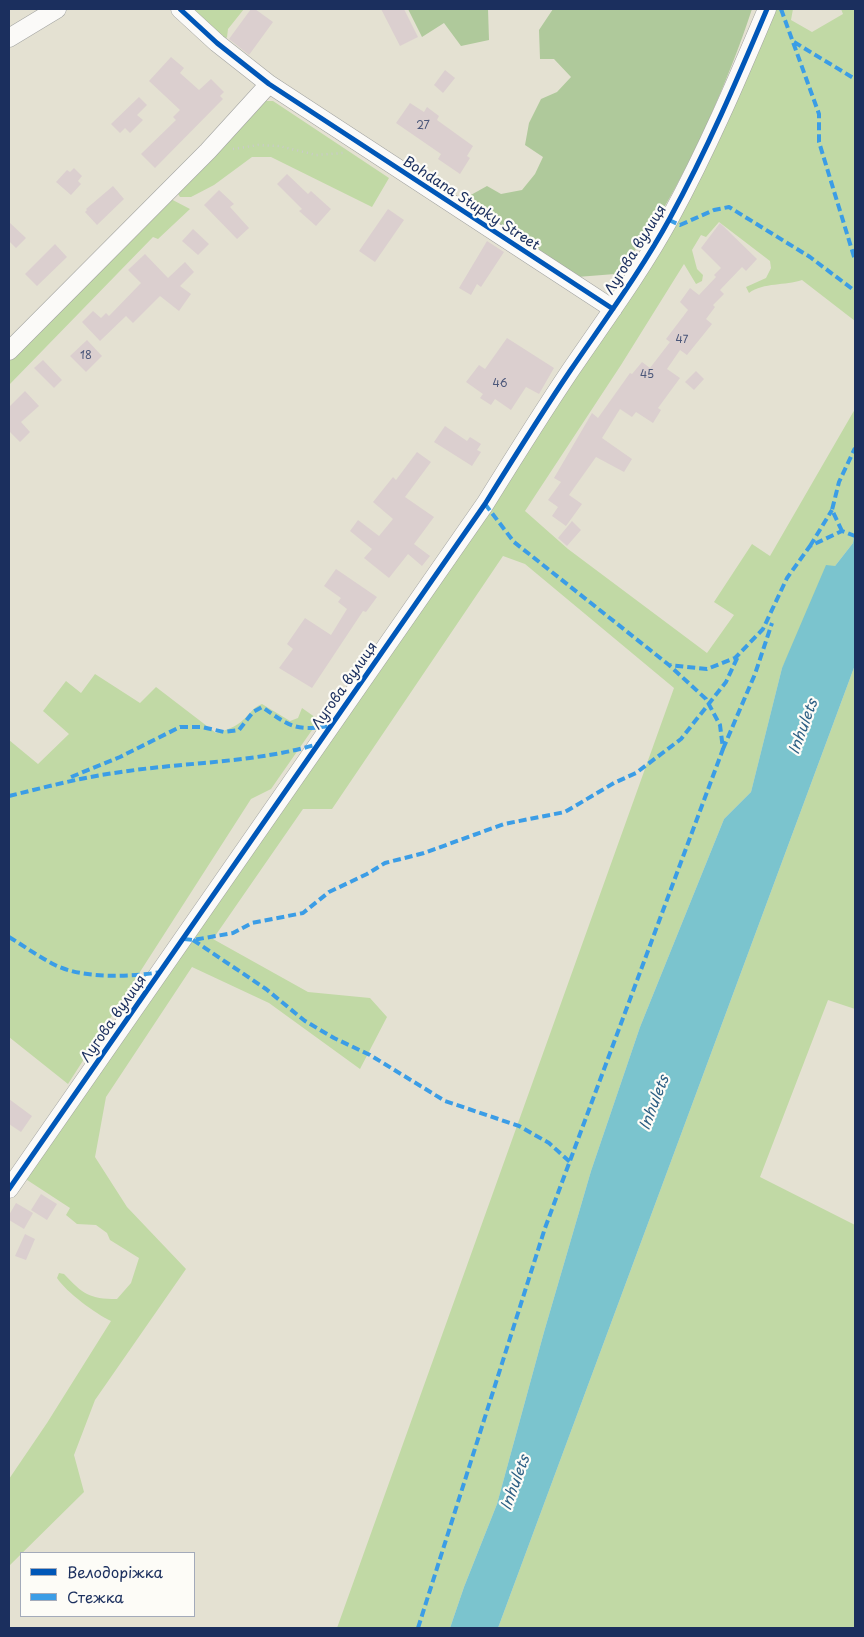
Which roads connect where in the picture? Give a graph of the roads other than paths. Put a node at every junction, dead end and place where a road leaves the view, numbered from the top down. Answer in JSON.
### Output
{"nodes":[{"id":1,"x":57,"y":9,"type":"edge"},
{"id":2,"x":180,"y":9,"type":"edge"},
{"id":3,"x":767,"y":9,"type":"edge"},
{"id":4,"x":9,"y":38,"type":"edge"},
{"id":5,"x":268,"y":84,"type":"junction"},
{"id":6,"x":612,"y":309,"type":"junction"},
{"id":7,"x":9,"y":351,"type":"edge"},
{"id":8,"x":9,"y":1189,"type":"edge"}],
"edges":[{"from":1,"to":4,"type":"street"},
{"from":2,"to":5,"type":"street","name":"Bohdana Stupky Street"},
{"from":3,"to":6,"type":"street","name":"Лугова вулиця"},
{"from":5,"to":6,"type":"street","name":"Bohdana Stupky Street"},
{"from":5,"to":7,"type":"street"},
{"from":6,"to":8,"type":"street","name":"Лугова вулиця"}]}
